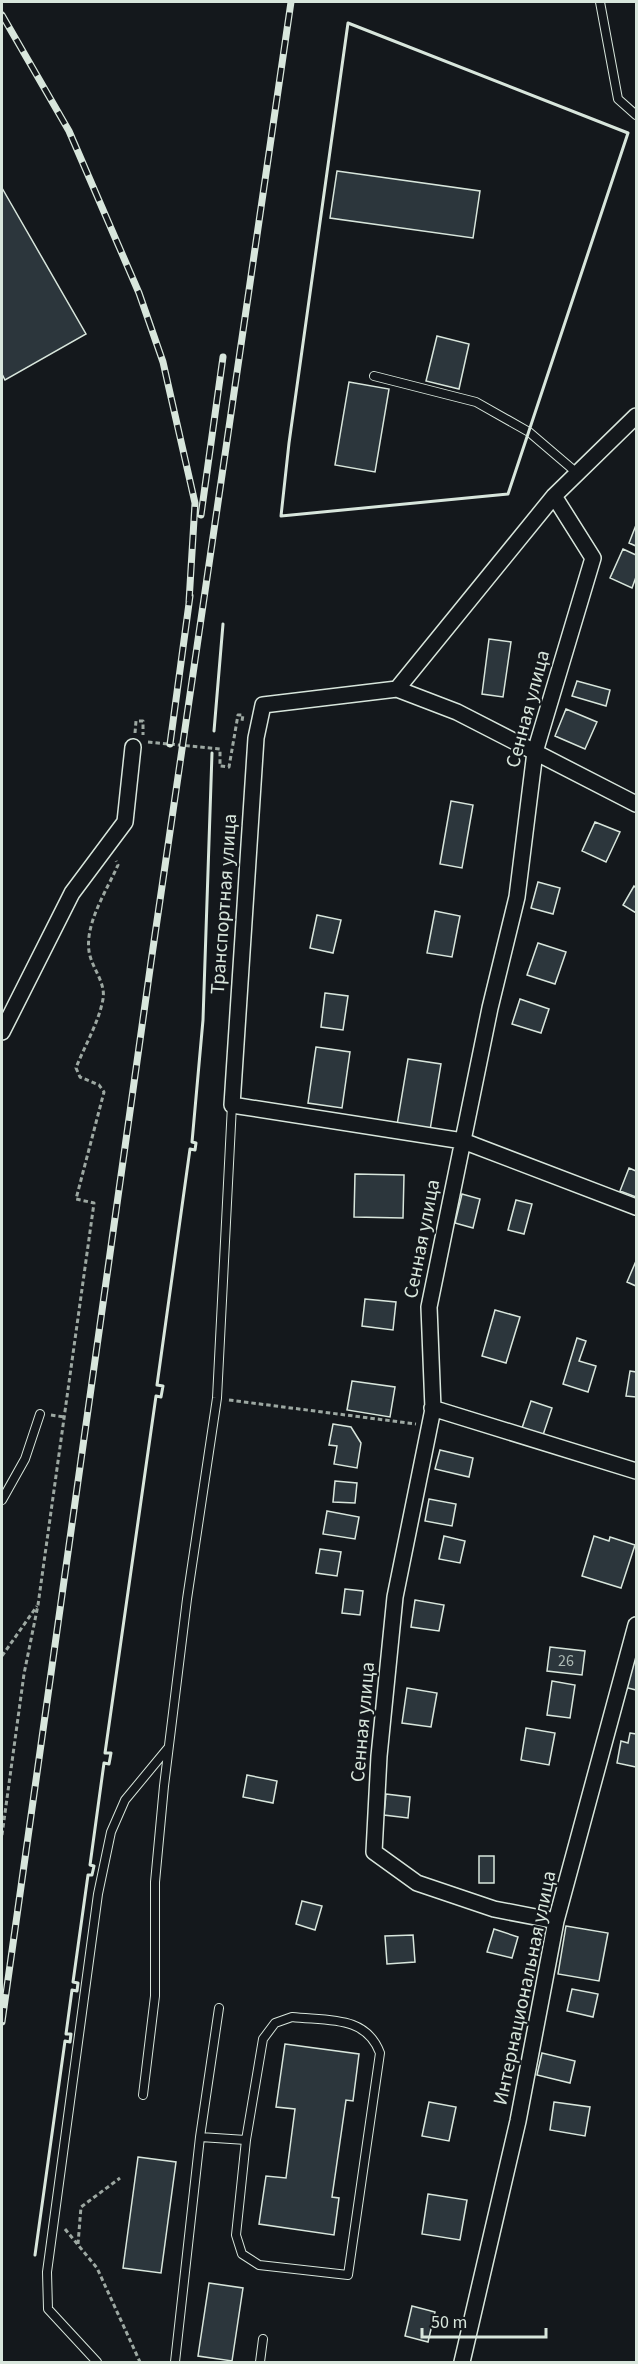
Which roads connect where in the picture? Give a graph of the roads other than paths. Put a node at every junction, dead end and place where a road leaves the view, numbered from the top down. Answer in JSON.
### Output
{"nodes":[{"id":1,"x":600,"y":2,"type":"edge"},
{"id":2,"x":636,"y":115,"type":"edge"},
{"id":3,"x":374,"y":376,"type":"dead end"},
{"id":4,"x":636,"y":416,"type":"edge"},
{"id":5,"x":577,"y":473,"type":"junction"},
{"id":6,"x":555,"y":496,"type":"junction"},
{"id":7,"x":397,"y":689,"type":"junction"},
{"id":8,"x":133,"y":747,"type":"road end"},
{"id":9,"x":535,"y":752,"type":"junction"},
{"id":10,"x":636,"y":804,"type":"edge"},
{"id":11,"x":2,"y":1032,"type":"edge"},
{"id":12,"x":232,"y":1106,"type":"junction"},
{"id":13,"x":463,"y":1141,"type":"junction"},
{"id":14,"x":636,"y":1207,"type":"edge"},
{"id":15,"x":432,"y":1408,"type":"junction"},
{"id":16,"x":40,"y":1414,"type":"dead end"},
{"id":17,"x":636,"y":1471,"type":"edge"},
{"id":18,"x":2,"y":1500,"type":"edge"},
{"id":19,"x":636,"y":1625,"type":"edge"},
{"id":20,"x":169,"y":1747,"type":"junction"},
{"id":21,"x":556,"y":1921,"type":"junction"},
{"id":22,"x":219,"y":2008,"type":"dead end"},
{"id":23,"x":143,"y":2095,"type":"dead end"},
{"id":24,"x":200,"y":2137,"type":"junction"},
{"id":25,"x":246,"y":2140,"type":"junction"},
{"id":26,"x":263,"y":2339,"type":"dead end"},
{"id":27,"x":97,"y":2362,"type":"edge"},
{"id":28,"x":175,"y":2362,"type":"edge"},
{"id":29,"x":260,"y":2362,"type":"edge"},
{"id":30,"x":462,"y":2362,"type":"edge"}],
"edges":[{"from":1,"to":2,"type":"lane"},
{"from":3,"to":5,"type":"lane"},
{"from":4,"to":5,"type":"street"},
{"from":5,"to":6,"type":"street"},
{"from":6,"to":7,"type":"street"},
{"from":6,"to":9,"type":"street","name":"Сенная улица"},
{"from":7,"to":9,"type":"street"},
{"from":7,"to":12,"type":"street","name":"Транспортная улица"},
{"from":8,"to":11,"type":"street"},
{"from":9,"to":10,"type":"street"},
{"from":9,"to":13,"type":"street","name":"Сенная улица"},
{"from":12,"to":13,"type":"street"},
{"from":12,"to":20,"type":"lane"},
{"from":13,"to":14,"type":"street"},
{"from":13,"to":15,"type":"street","name":"Сенная улица"},
{"from":15,"to":17,"type":"street"},
{"from":15,"to":21,"type":"street","name":"Сенная улица"},
{"from":16,"to":18,"type":"lane"},
{"from":19,"to":21,"type":"street","name":"Интернациональная улица"},
{"from":20,"to":23,"type":"lane"},
{"from":20,"to":27,"type":"lane"},
{"from":21,"to":30,"type":"street","name":"Интернациональная улица"},
{"from":22,"to":24,"type":"lane"},
{"from":24,"to":25,"type":"lane"},
{"from":24,"to":28,"type":"lane"},
{"from":25,"to":25,"type":"lane"},
{"from":26,"to":29,"type":"lane"}]}
